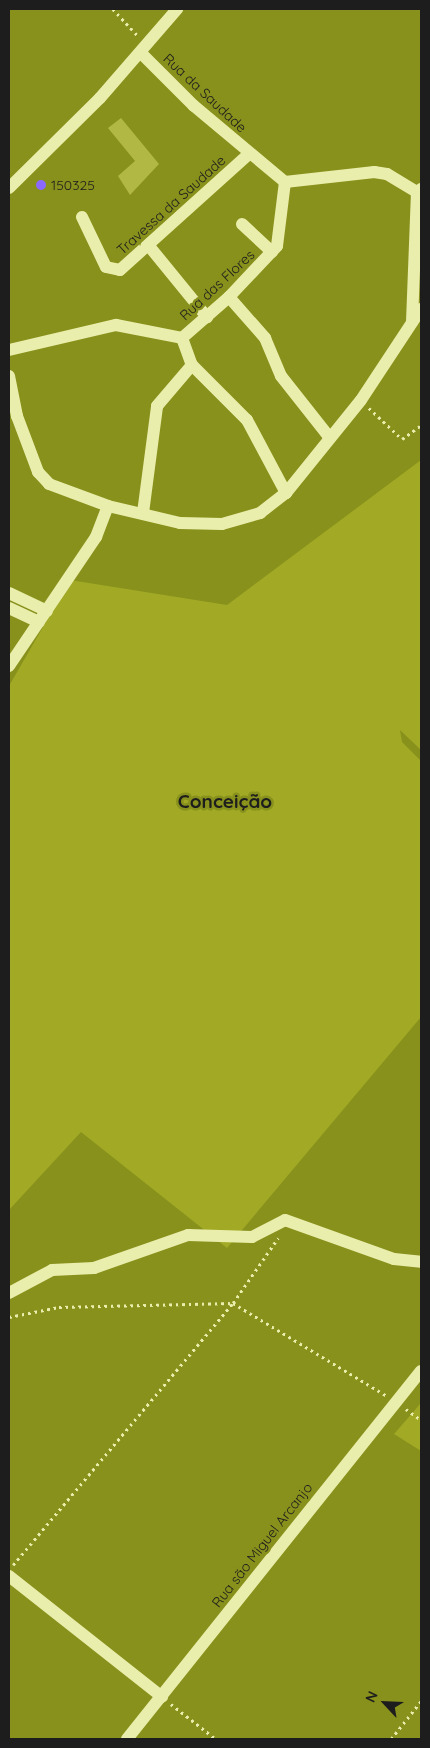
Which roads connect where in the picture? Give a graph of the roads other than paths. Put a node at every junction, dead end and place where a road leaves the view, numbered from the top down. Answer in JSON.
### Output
{"nodes":[{"id":1,"x":177,"y":9,"type":"edge"},
{"id":2,"x":144,"y":50,"type":"junction"},
{"id":3,"x":249,"y":154,"type":"junction"},
{"id":4,"x":284,"y":182,"type":"junction"},
{"id":5,"x":9,"y":188,"type":"edge"},
{"id":6,"x":419,"y":190,"type":"edge"},
{"id":7,"x":82,"y":218,"type":"dead end"},
{"id":8,"x":242,"y":224,"type":"dead end"},
{"id":9,"x":149,"y":246,"type":"junction"},
{"id":10,"x":272,"y":252,"type":"junction"},
{"id":11,"x":230,"y":297,"type":"junction"},
{"id":12,"x":421,"y":310,"type":"edge"},
{"id":13,"x":207,"y":317,"type":"junction"},
{"id":14,"x":412,"y":322,"type":"junction"},
{"id":15,"x":182,"y":338,"type":"junction"},
{"id":16,"x":9,"y":350,"type":"edge"},
{"id":17,"x":192,"y":365,"type":"junction"},
{"id":18,"x":9,"y":376,"type":"edge"},
{"id":19,"x":330,"y":438,"type":"junction"},
{"id":20,"x":286,"y":493,"type":"junction"},
{"id":21,"x":108,"y":506,"type":"junction"},
{"id":22,"x":143,"y":513,"type":"junction"},
{"id":23,"x":9,"y":593,"type":"edge"},
{"id":24,"x":9,"y":608,"type":"edge"},
{"id":25,"x":46,"y":611,"type":"junction"},
{"id":26,"x":39,"y":622,"type":"junction"},
{"id":27,"x":9,"y":666,"type":"edge"},
{"id":28,"x":421,"y":1262,"type":"edge"},
{"id":29,"x":9,"y":1294,"type":"edge"},
{"id":30,"x":421,"y":1371,"type":"edge"},
{"id":31,"x":9,"y":1576,"type":"edge"},
{"id":32,"x":162,"y":1697,"type":"junction"},
{"id":33,"x":127,"y":1739,"type":"edge"}],
"edges":[{"from":1,"to":2,"type":"street"},
{"from":2,"to":3,"type":"street","name":"Rua da Saudade"},
{"from":2,"to":5,"type":"street"},
{"from":3,"to":4,"type":"street"},
{"from":3,"to":9,"type":"street","name":"Travessa da Saudade"},
{"from":4,"to":6,"type":"street"},
{"from":4,"to":10,"type":"street","name":"Rua das Flores"},
{"from":6,"to":14,"type":"street"},
{"from":7,"to":9,"type":"street","name":"Travessa da Saudade"},
{"from":8,"to":10,"type":"street"},
{"from":9,"to":13,"type":"street"},
{"from":10,"to":11,"type":"street","name":"Rua das Flores"},
{"from":11,"to":13,"type":"street","name":"Rua das Flores"},
{"from":11,"to":19,"type":"street"},
{"from":12,"to":14,"type":"street"},
{"from":13,"to":15,"type":"street","name":"Rua das Flores"},
{"from":14,"to":19,"type":"street"},
{"from":15,"to":16,"type":"street","name":"Rua das Flores"},
{"from":15,"to":17,"type":"street"},
{"from":17,"to":20,"type":"street"},
{"from":17,"to":22,"type":"street"},
{"from":18,"to":21,"type":"street"},
{"from":19,"to":20,"type":"street"},
{"from":20,"to":22,"type":"street"},
{"from":21,"to":22,"type":"street"},
{"from":21,"to":25,"type":"street"},
{"from":23,"to":25,"type":"street"},
{"from":24,"to":26,"type":"street"},
{"from":25,"to":26,"type":"street"},
{"from":26,"to":27,"type":"street"},
{"from":28,"to":29,"type":"street"},
{"from":30,"to":32,"type":"street","name":"Rua são Miguel Arcanjo"},
{"from":31,"to":32,"type":"street"},
{"from":32,"to":33,"type":"street","name":"Rua são Miguel Arcanjo"}]}
